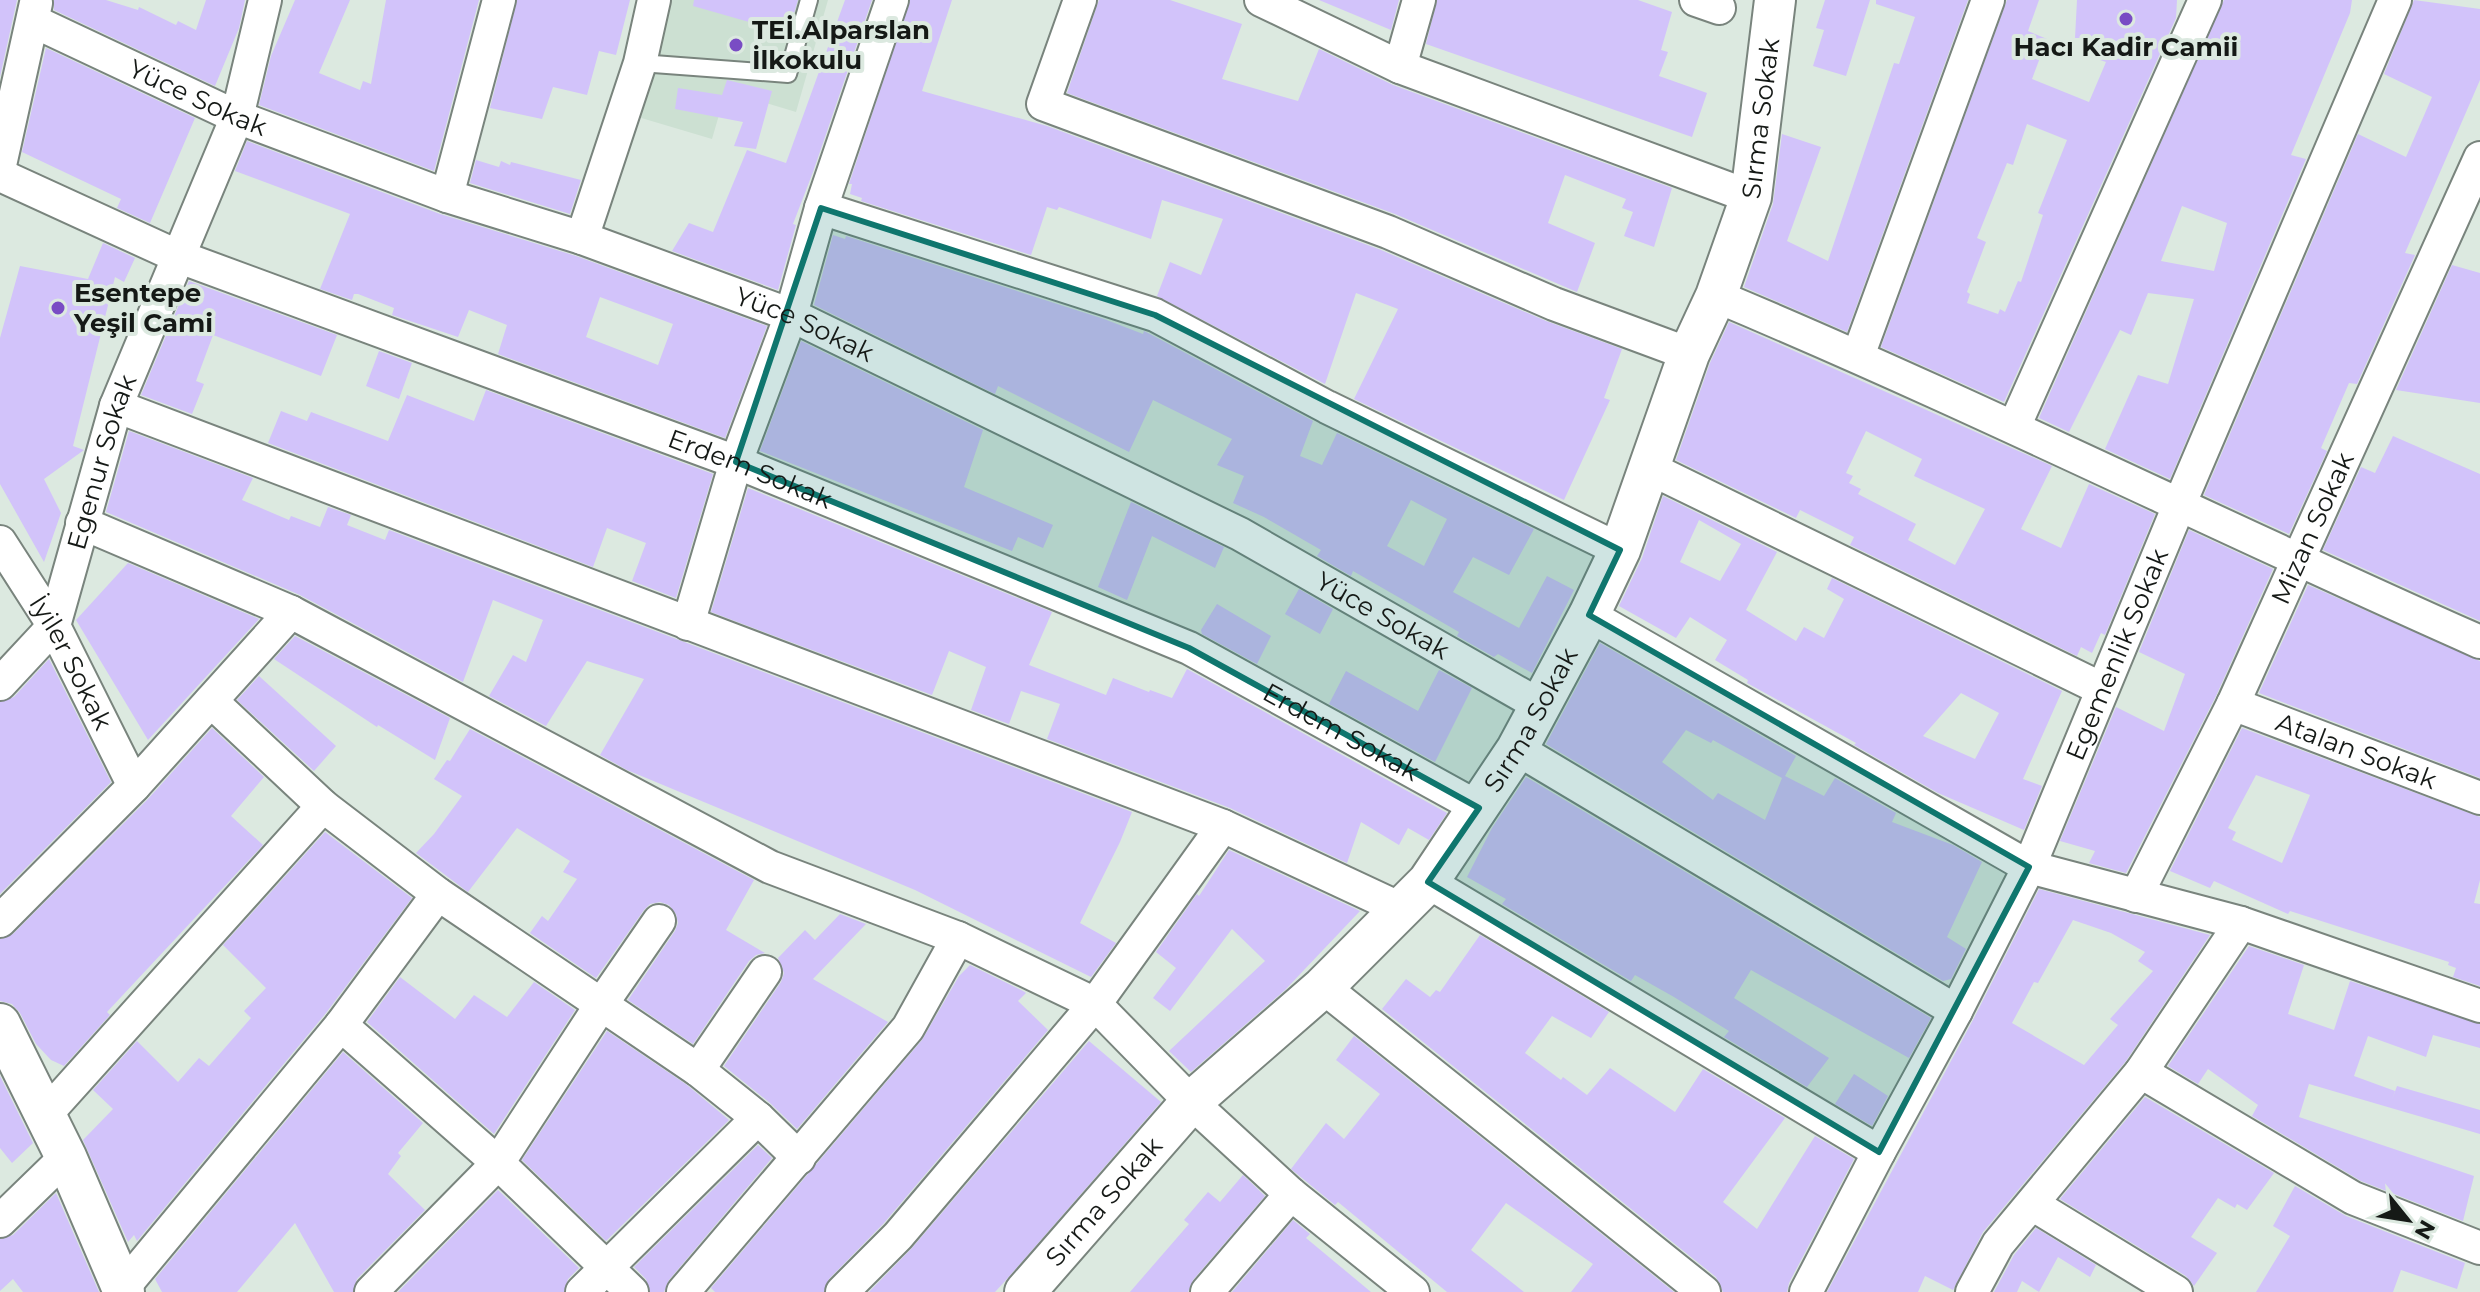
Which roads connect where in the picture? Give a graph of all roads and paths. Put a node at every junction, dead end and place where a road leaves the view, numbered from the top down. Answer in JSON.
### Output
{"nodes":[{"id":1,"x":265,"y":0,"type":"edge"},
{"id":2,"x":499,"y":0,"type":"edge"},
{"id":3,"x":654,"y":0,"type":"edge"},
{"id":4,"x":809,"y":0,"type":"edge"},
{"id":5,"x":892,"y":0,"type":"edge"},
{"id":6,"x":1080,"y":0,"type":"edge"},
{"id":7,"x":1261,"y":0,"type":"edge"},
{"id":8,"x":1419,"y":0,"type":"edge"},
{"id":9,"x":1775,"y":0,"type":"edge"},
{"id":10,"x":1988,"y":0,"type":"edge"},
{"id":11,"x":2205,"y":0,"type":"edge"},
{"id":12,"x":2395,"y":0,"type":"edge"},
{"id":13,"x":35,"y":10,"type":"edge"},
{"id":14,"x":640,"y":63,"type":"junction"},
{"id":15,"x":1400,"y":67,"type":"junction"},
{"id":16,"x":237,"y":117,"type":"junction"},
{"id":17,"x":2480,"y":158,"type":"edge"},
{"id":18,"x":0,"y":165,"type":"edge"},
{"id":19,"x":0,"y":175,"type":"edge"},
{"id":20,"x":447,"y":196,"type":"junction"},
{"id":21,"x":1751,"y":197,"type":"junction"},
{"id":22,"x":821,"y":208,"type":"junction"},
{"id":23,"x":582,"y":238,"type":"junction"},
{"id":24,"x":177,"y":256,"type":"junction"},
{"id":25,"x":1716,"y":296,"type":"junction"},
{"id":26,"x":791,"y":315,"type":"junction"},
{"id":27,"x":1689,"y":354,"type":"junction"},
{"id":28,"x":1858,"y":356,"type":"junction"},
{"id":29,"x":116,"y":406,"type":"junction"},
{"id":30,"x":2014,"y":427,"type":"junction"},
{"id":31,"x":736,"y":462,"type":"junction"},
{"id":32,"x":1649,"y":468,"type":"junction"},
{"id":33,"x":2180,"y":503,"type":"junction"},
{"id":34,"x":82,"y":523,"type":"junction"},
{"id":35,"x":0,"y":542,"type":"edge"},
{"id":36,"x":1620,"y":550,"type":"junction"},
{"id":37,"x":2298,"y":561,"type":"junction"},
{"id":38,"x":291,"y":612,"type":"junction"},
{"id":39,"x":1589,"y":615,"type":"junction"},
{"id":40,"x":688,"y":624,"type":"junction"},
{"id":41,"x":54,"y":626,"type":"junction"},
{"id":42,"x":2480,"y":642,"type":"edge"},
{"id":43,"x":0,"y":684,"type":"edge"},
{"id":44,"x":2102,"y":689,"type":"junction"},
{"id":45,"x":211,"y":701,"type":"junction"},
{"id":46,"x":2233,"y":704,"type":"junction"},
{"id":47,"x":1541,"y":706,"type":"junction"},
{"id":48,"x":1517,"y":749,"type":"junction"},
{"id":49,"x":134,"y":786,"type":"junction"},
{"id":50,"x":2480,"y":798,"type":"edge"},
{"id":51,"x":323,"y":806,"type":"junction"},
{"id":52,"x":1479,"y":808,"type":"junction"},
{"id":53,"x":1223,"y":826,"type":"junction"},
{"id":54,"x":2029,"y":867,"type":"junction"},
{"id":55,"x":438,"y":894,"type":"junction"},
{"id":56,"x":1414,"y":895,"type":"junction"},
{"id":57,"x":2136,"y":896,"type":"junction"},
{"id":58,"x":0,"y":921,"type":"edge"},
{"id":59,"x":659,"y":921,"type":"dead end"},
{"id":60,"x":2241,"y":923,"type":"junction"},
{"id":61,"x":958,"y":938,"type":"junction"},
{"id":62,"x":765,"y":972,"type":"dead end"},
{"id":63,"x":1323,"y":987,"type":"junction"},
{"id":64,"x":1095,"y":1004,"type":"junction"},
{"id":65,"x":601,"y":1005,"type":"junction"},
{"id":66,"x":2480,"y":1006,"type":"edge"},
{"id":67,"x":1956,"y":1011,"type":"junction"},
{"id":68,"x":0,"y":1024,"type":"edge"},
{"id":69,"x":341,"y":1025,"type":"junction"},
{"id":70,"x":698,"y":1070,"type":"junction"},
{"id":71,"x":2141,"y":1072,"type":"junction"},
{"id":72,"x":1191,"y":1102,"type":"junction"},
{"id":73,"x":46,"y":1114,"type":"junction"},
{"id":74,"x":758,"y":1118,"type":"junction"},
{"id":75,"x":1879,"y":1152,"type":"junction"},
{"id":76,"x":66,"y":1157,"type":"junction"},
{"id":77,"x":799,"y":1158,"type":"junction"},
{"id":78,"x":498,"y":1163,"type":"junction"},
{"id":79,"x":1291,"y":1194,"type":"junction"},
{"id":80,"x":2032,"y":1204,"type":"junction"},
{"id":81,"x":0,"y":1221,"type":"edge"},
{"id":82,"x":2480,"y":1248,"type":"edge"},
{"id":83,"x":607,"y":1268,"type":"junction"},
{"id":84,"x":1403,"y":1289,"type":"edge"},
{"id":85,"x":123,"y":1290,"type":"edge"},
{"id":86,"x":371,"y":1292,"type":"edge"},
{"id":87,"x":582,"y":1292,"type":"edge"},
{"id":88,"x":632,"y":1292,"type":"edge"},
{"id":89,"x":683,"y":1292,"type":"edge"},
{"id":90,"x":842,"y":1292,"type":"edge"},
{"id":91,"x":1025,"y":1292,"type":"edge"},
{"id":92,"x":1207,"y":1292,"type":"edge"},
{"id":93,"x":1704,"y":1292,"type":"edge"},
{"id":94,"x":1806,"y":1292,"type":"edge"},
{"id":95,"x":1972,"y":1292,"type":"edge"},
{"id":96,"x":2176,"y":1292,"type":"edge"}],
"edges":[{"from":1,"to":16,"type":"street","name":"Egenur Sokak"},
{"from":2,"to":20,"type":"street"},
{"from":3,"to":14,"type":"street"},
{"from":4,"to":14,"type":"lane"},
{"from":5,"to":22,"type":"street"},
{"from":6,"to":27,"type":"street"},
{"from":7,"to":15,"type":"street"},
{"from":8,"to":15,"type":"street"},
{"from":9,"to":21,"type":"street","name":"Sırma Sokak"},
{"from":10,"to":28,"type":"street"},
{"from":11,"to":30,"type":"street"},
{"from":12,"to":33,"type":"street","name":"Egemenlik Sokak"},
{"from":13,"to":16,"type":"street","name":"Yüce Sokak"},
{"from":13,"to":18,"type":"street"},
{"from":14,"to":23,"type":"street"},
{"from":15,"to":21,"type":"street"},
{"from":16,"to":20,"type":"street","name":"Yüce Sokak"},
{"from":16,"to":24,"type":"street","name":"Egenur Sokak"},
{"from":17,"to":37,"type":"street","name":"Mizan Sokak"},
{"from":19,"to":24,"type":"street","name":"Erdem Sokak"},
{"from":20,"to":23,"type":"street","name":"Yüce Sokak"},
{"from":21,"to":25,"type":"street","name":"Sırma Sokak"},
{"from":22,"to":26,"type":"street"},
{"from":22,"to":36,"type":"street"},
{"from":23,"to":26,"type":"street","name":"Yüce Sokak"},
{"from":24,"to":29,"type":"street","name":"Egenur Sokak"},
{"from":24,"to":31,"type":"street","name":"Erdem Sokak"},
{"from":25,"to":27,"type":"street","name":"Sırma Sokak"},
{"from":25,"to":28,"type":"street"},
{"from":26,"to":31,"type":"street"},
{"from":26,"to":47,"type":"street","name":"Yüce Sokak"},
{"from":27,"to":32,"type":"street","name":"Sırma Sokak"},
{"from":28,"to":30,"type":"street"},
{"from":29,"to":34,"type":"street","name":"Egenur Sokak"},
{"from":29,"to":40,"type":"street"},
{"from":30,"to":33,"type":"street"},
{"from":31,"to":40,"type":"street"},
{"from":31,"to":52,"type":"street","name":"Erdem Sokak"},
{"from":32,"to":36,"type":"street","name":"Sırma Sokak"},
{"from":32,"to":44,"type":"street"},
{"from":33,"to":37,"type":"street"},
{"from":33,"to":44,"type":"street","name":"Egemenlik Sokak"},
{"from":34,"to":38,"type":"street"},
{"from":34,"to":41,"type":"street","name":"Egenur Sokak"},
{"from":35,"to":41,"type":"street","name":"İyiler Sokak"},
{"from":36,"to":39,"type":"street","name":"Sırma Sokak"},
{"from":37,"to":42,"type":"street"},
{"from":37,"to":46,"type":"street","name":"Mizan Sokak"},
{"from":38,"to":45,"type":"street"},
{"from":38,"to":61,"type":"street"},
{"from":39,"to":47,"type":"street","name":"Sırma Sokak"},
{"from":39,"to":54,"type":"street"},
{"from":40,"to":53,"type":"street"},
{"from":41,"to":43,"type":"street","name":"Egenur Sokak"},
{"from":41,"to":49,"type":"street","name":"İyiler Sokak"},
{"from":44,"to":54,"type":"street","name":"Egemenlik Sokak"},
{"from":45,"to":49,"type":"street"},
{"from":45,"to":51,"type":"street"},
{"from":46,"to":50,"type":"street","name":"Atalan Sokak"},
{"from":46,"to":57,"type":"street","name":"Mizan Sokak"},
{"from":47,"to":48,"type":"street","name":"Sırma Sokak"},
{"from":48,"to":52,"type":"street","name":"Sırma Sokak"},
{"from":48,"to":67,"type":"street"},
{"from":49,"to":58,"type":"street"},
{"from":51,"to":55,"type":"street"},
{"from":51,"to":73,"type":"street"},
{"from":52,"to":56,"type":"street","name":"Sırma Sokak"},
{"from":53,"to":56,"type":"street"},
{"from":53,"to":64,"type":"street"},
{"from":54,"to":57,"type":"street"},
{"from":54,"to":67,"type":"street","name":"Egemenlik Sokak"},
{"from":55,"to":65,"type":"street"},
{"from":55,"to":69,"type":"street"},
{"from":56,"to":63,"type":"street","name":"Sırma Sokak"},
{"from":56,"to":75,"type":"street"},
{"from":57,"to":60,"type":"street"},
{"from":59,"to":65,"type":"street"},
{"from":60,"to":66,"type":"street"},
{"from":60,"to":71,"type":"street"},
{"from":61,"to":64,"type":"street"},
{"from":61,"to":77,"type":"street"},
{"from":62,"to":70,"type":"street"},
{"from":63,"to":72,"type":"street","name":"Sırma Sokak"},
{"from":63,"to":93,"type":"street"},
{"from":64,"to":72,"type":"street"},
{"from":64,"to":90,"type":"street"},
{"from":65,"to":70,"type":"street"},
{"from":65,"to":78,"type":"street"},
{"from":67,"to":75,"type":"street","name":"Egemenlik Sokak"},
{"from":68,"to":73,"type":"street"},
{"from":69,"to":78,"type":"street"},
{"from":69,"to":85,"type":"street"},
{"from":70,"to":74,"type":"street"},
{"from":71,"to":80,"type":"street"},
{"from":71,"to":82,"type":"street"},
{"from":72,"to":79,"type":"street"},
{"from":72,"to":91,"type":"street","name":"Sırma Sokak"},
{"from":73,"to":76,"type":"street"},
{"from":74,"to":77,"type":"street"},
{"from":74,"to":83,"type":"street"},
{"from":75,"to":94,"type":"street","name":"Egemenlik Sokak"},
{"from":76,"to":81,"type":"street"},
{"from":76,"to":85,"type":"street"},
{"from":77,"to":89,"type":"street"},
{"from":78,"to":83,"type":"street"},
{"from":78,"to":86,"type":"street"},
{"from":79,"to":84,"type":"street"},
{"from":79,"to":92,"type":"street"},
{"from":80,"to":95,"type":"street"},
{"from":80,"to":96,"type":"street"},
{"from":83,"to":87,"type":"street"},
{"from":83,"to":88,"type":"street"}]}
